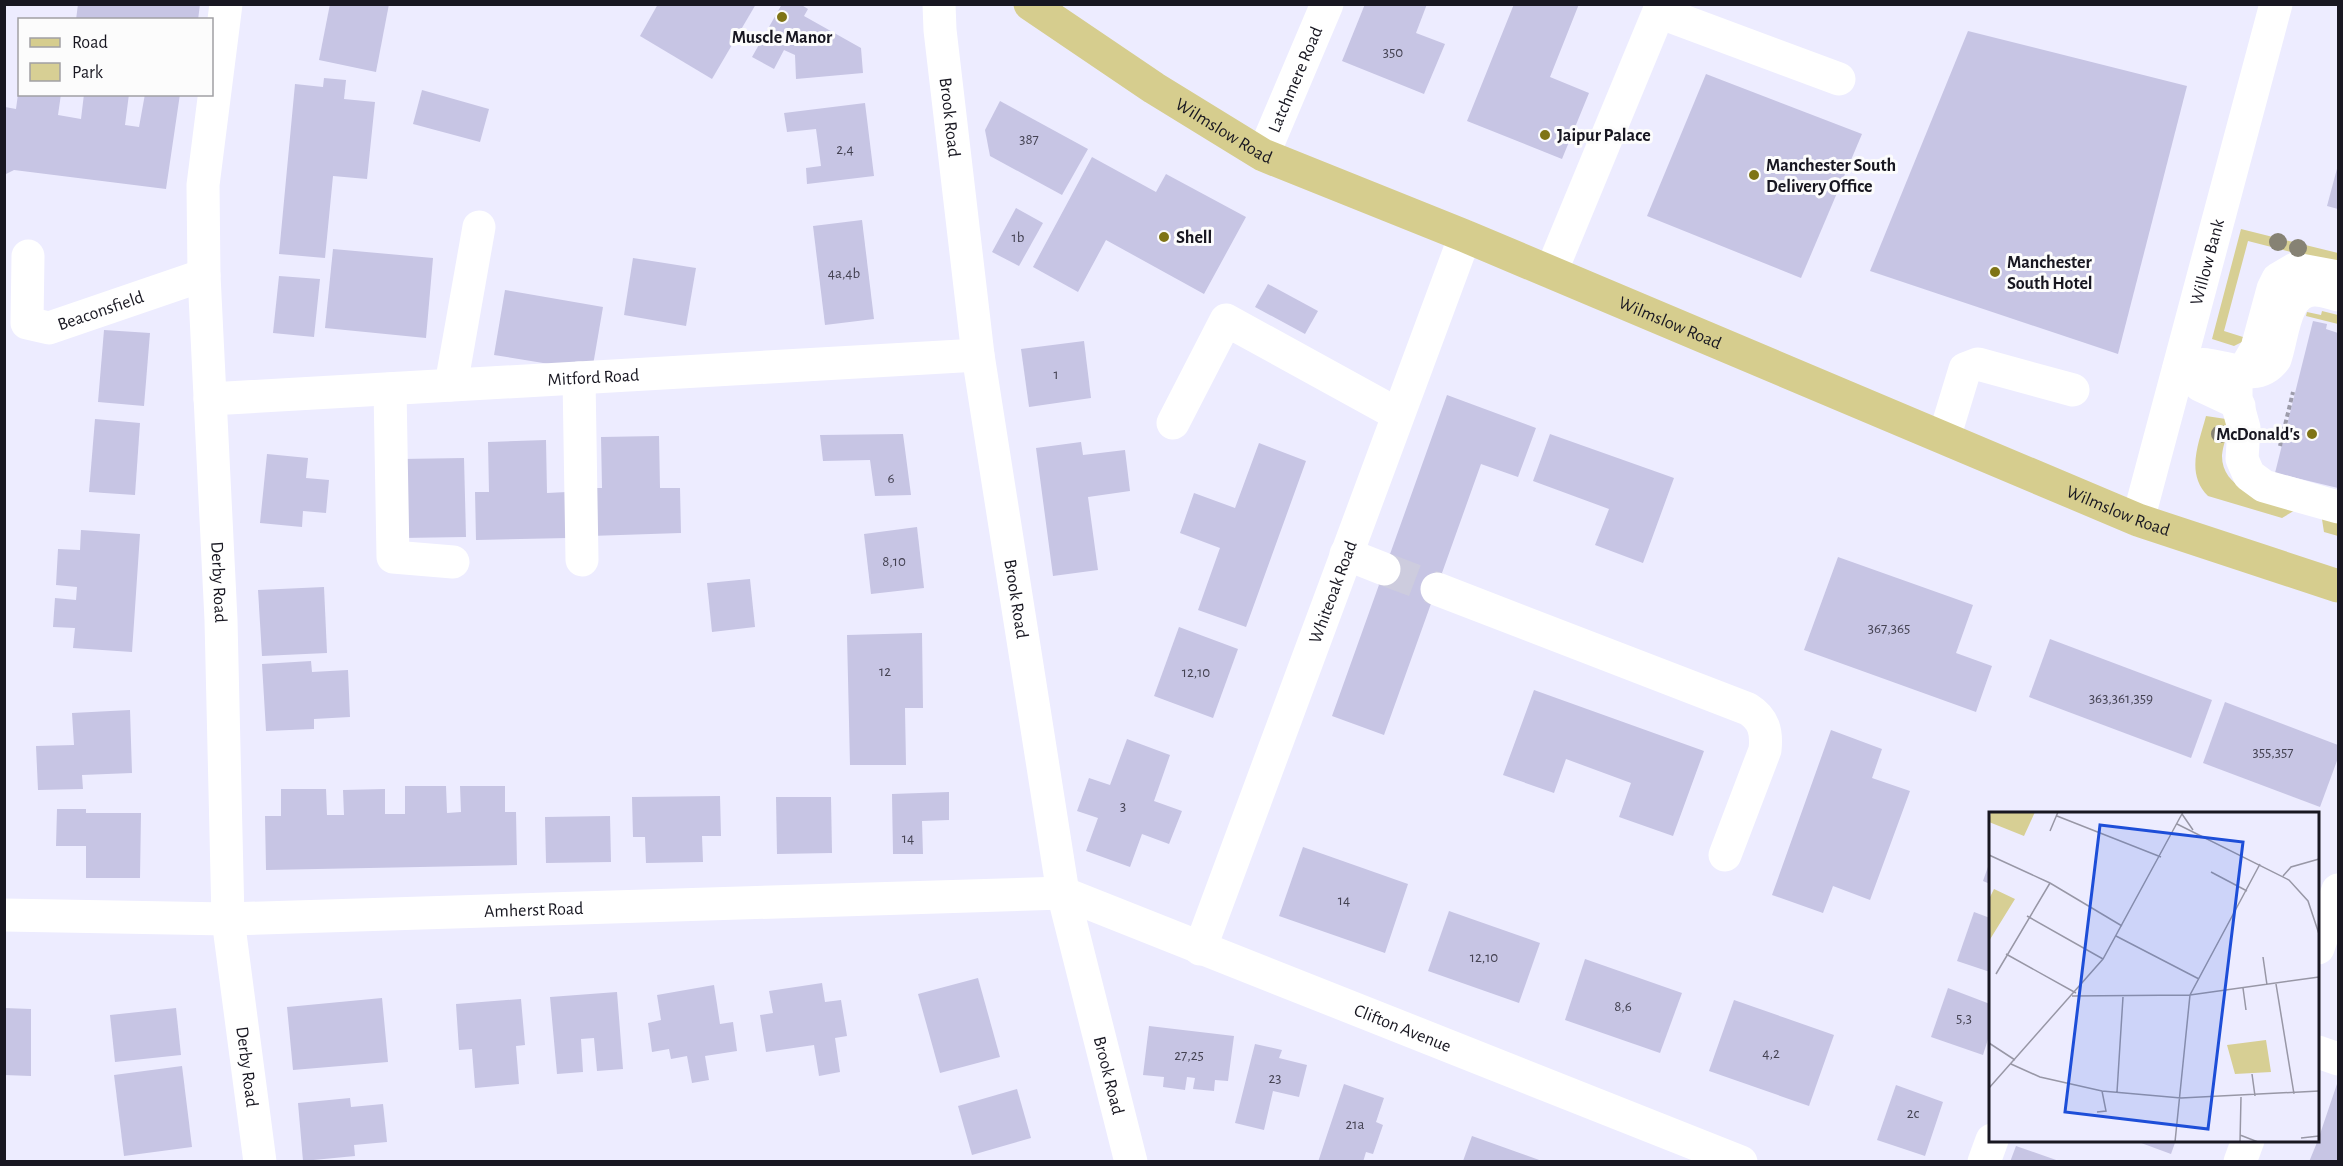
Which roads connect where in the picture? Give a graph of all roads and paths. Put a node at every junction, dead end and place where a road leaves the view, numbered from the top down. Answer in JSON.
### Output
{"nodes":[{"id":1,"x":226,"y":4,"type":"edge"},
{"id":2,"x":1030,"y":4,"type":"edge"},
{"id":3,"x":1327,"y":4,"type":"edge"},
{"id":4,"x":2276,"y":4,"type":"edge"},
{"id":5,"x":1660,"y":8,"type":"edge"},
{"id":6,"x":944,"y":13,"type":"edge"},
{"id":7,"x":1839,"y":79,"type":"dead end"},
{"id":8,"x":1263,"y":155,"type":"junction"},
{"id":9,"x":479,"y":227,"type":"dead end"},
{"id":10,"x":1465,"y":236,"type":"junction"},
{"id":11,"x":28,"y":256,"type":"dead end"},
{"id":12,"x":1551,"y":272,"type":"junction"},
{"id":13,"x":204,"y":275,"type":"junction"},
{"id":14,"x":2338,"y":277,"type":"edge"},
{"id":15,"x":2338,"y":295,"type":"edge"},
{"id":16,"x":978,"y":355,"type":"junction"},
{"id":17,"x":2241,"y":366,"type":"junction"},
{"id":18,"x":2179,"y":368,"type":"junction"},
{"id":19,"x":579,"y":378,"type":"junction"},
{"id":20,"x":2295,"y":384,"type":"dead end"},
{"id":21,"x":451,"y":385,"type":"junction"},
{"id":22,"x":390,"y":389,"type":"junction"},
{"id":23,"x":2073,"y":390,"type":"dead end"},
{"id":24,"x":210,"y":399,"type":"junction"},
{"id":25,"x":2239,"y":406,"type":"junction"},
{"id":26,"x":1397,"y":414,"type":"junction"},
{"id":27,"x":1173,"y":423,"type":"dead end"},
{"id":28,"x":1944,"y":438,"type":"junction"},
{"id":29,"x":2280,"y":447,"type":"dead end"},
{"id":30,"x":2338,"y":507,"type":"edge"},
{"id":31,"x":2138,"y":520,"type":"junction"},
{"id":32,"x":1346,"y":554,"type":"junction"},
{"id":33,"x":582,"y":560,"type":"dead end"},
{"id":34,"x":453,"y":562,"type":"dead end"},
{"id":35,"x":1384,"y":569,"type":"tunnel mouth"},
{"id":36,"x":2338,"y":586,"type":"edge"},
{"id":37,"x":1437,"y":589,"type":"tunnel mouth"},
{"id":38,"x":1725,"y":855,"type":"dead end"},
{"id":39,"x":2338,"y":890,"type":"edge"},
{"id":40,"x":1063,"y":893,"type":"junction"},
{"id":41,"x":4,"y":915,"type":"edge"},
{"id":42,"x":228,"y":919,"type":"junction"},
{"id":43,"x":2319,"y":945,"type":"edge"},
{"id":44,"x":1200,"y":949,"type":"junction"},
{"id":45,"x":2319,"y":1052,"type":"edge"},
{"id":46,"x":2338,"y":1059,"type":"edge"},
{"id":47,"x":1991,"y":1142,"type":"edge"},
{"id":48,"x":2247,"y":1142,"type":"edge"},
{"id":49,"x":260,"y":1161,"type":"edge"},
{"id":50,"x":1131,"y":1161,"type":"edge"},
{"id":51,"x":1741,"y":1161,"type":"edge"},
{"id":52,"x":1984,"y":1161,"type":"edge"},
{"id":53,"x":2240,"y":1161,"type":"edge"}],
"edges":[{"from":1,"to":13,"type":"street","name":"Derby Road"},
{"from":2,"to":8,"type":"main road","name":"Wilmslow Road"},
{"from":3,"to":8,"type":"street","name":"Latchmere Road"},
{"from":4,"to":18,"type":"street","name":"Willow Bank"},
{"from":5,"to":7,"type":"street"},
{"from":5,"to":12,"type":"street"},
{"from":6,"to":16,"type":"street","name":"Brook Road"},
{"from":8,"to":10,"type":"main road","name":"Wilmslow Road"},
{"from":9,"to":21,"type":"street"},
{"from":10,"to":12,"type":"main road","name":"Wilmslow Road"},
{"from":10,"to":26,"type":"street","name":"Whiteoak Road"},
{"from":11,"to":13,"type":"street","name":"Beaconsfield"},
{"from":12,"to":28,"type":"main road","name":"Wilmslow Road"},
{"from":13,"to":24,"type":"street","name":"Derby Road"},
{"from":14,"to":17,"type":"street"},
{"from":15,"to":17,"type":"street"},
{"from":16,"to":19,"type":"street","name":"Mitford Road"},
{"from":16,"to":40,"type":"street","name":"Brook Road"},
{"from":17,"to":18,"type":"street"},
{"from":17,"to":25,"type":"street"},
{"from":18,"to":25,"type":"street"},
{"from":18,"to":31,"type":"street","name":"Willow Bank"},
{"from":19,"to":21,"type":"street","name":"Mitford Road"},
{"from":19,"to":33,"type":"street"},
{"from":20,"to":29,"type":"path"},
{"from":21,"to":22,"type":"street","name":"Mitford Road"},
{"from":22,"to":24,"type":"street","name":"Mitford Road"},
{"from":22,"to":34,"type":"street"},
{"from":23,"to":28,"type":"street"},
{"from":24,"to":42,"type":"street","name":"Derby Road"},
{"from":25,"to":30,"type":"street"},
{"from":26,"to":27,"type":"street"},
{"from":26,"to":32,"type":"street","name":"Whiteoak Road"},
{"from":28,"to":31,"type":"main road","name":"Wilmslow Road"},
{"from":31,"to":36,"type":"main road","name":"Wilmslow Road"},
{"from":32,"to":35,"type":"street"},
{"from":32,"to":44,"type":"street","name":"Whiteoak Road"},
{"from":37,"to":38,"type":"street"},
{"from":39,"to":43,"type":"street"},
{"from":40,"to":42,"type":"street","name":"Amherst Road"},
{"from":40,"to":44,"type":"street","name":"Clifton Avenue"},
{"from":40,"to":50,"type":"street","name":"Brook Road"},
{"from":41,"to":42,"type":"street","name":"Amherst Road"},
{"from":42,"to":49,"type":"street","name":"Derby Road"},
{"from":44,"to":51,"type":"street","name":"Clifton Avenue"},
{"from":45,"to":46,"type":"street"},
{"from":47,"to":52,"type":"street"},
{"from":48,"to":53,"type":"street"}]}
